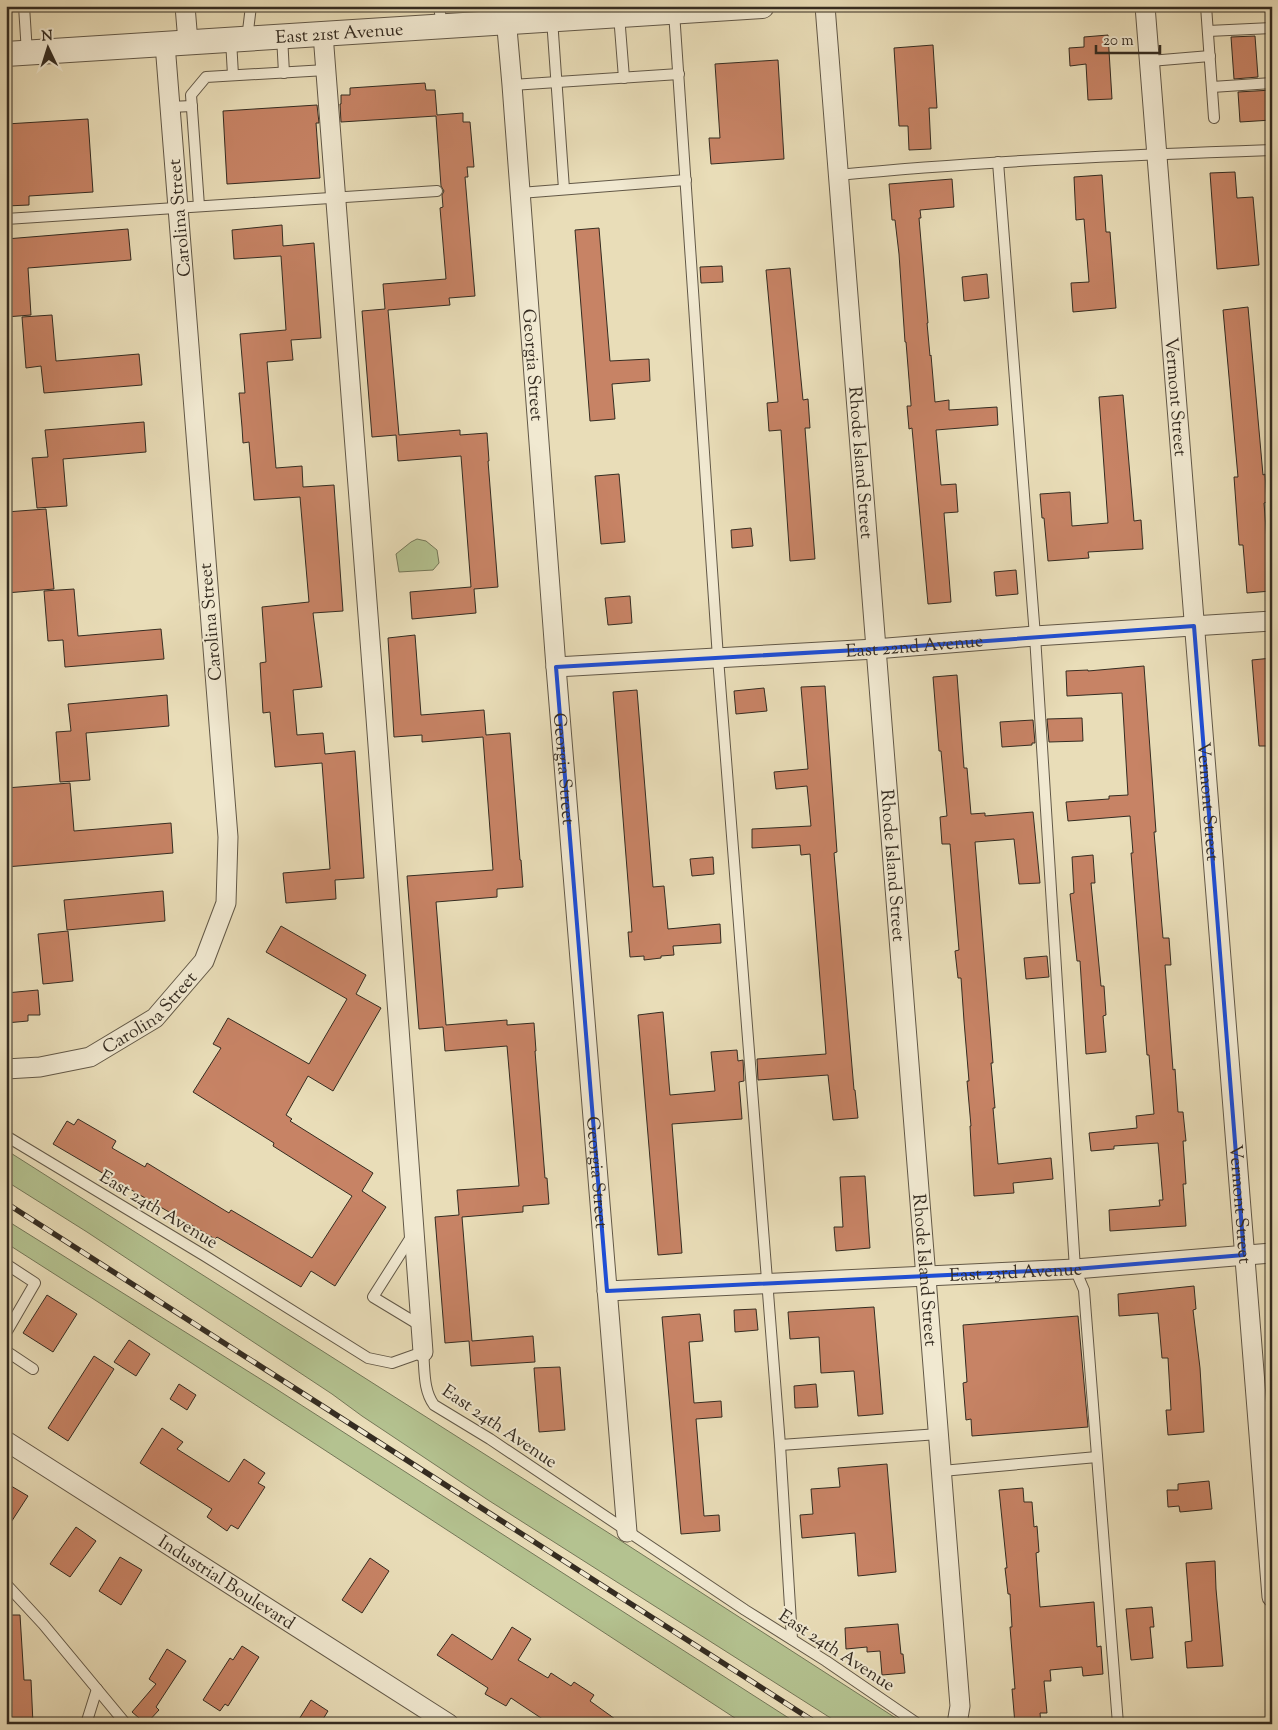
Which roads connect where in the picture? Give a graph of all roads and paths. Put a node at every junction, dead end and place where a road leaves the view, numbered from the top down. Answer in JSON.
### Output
{"nodes":[{"id":1,"x":24,"y":6,"type":"edge"},
{"id":2,"x":185,"y":6,"type":"edge"},
{"id":3,"x":251,"y":6,"type":"edge"},
{"id":4,"x":762,"y":6,"type":"edge"},
{"id":5,"x":824,"y":6,"type":"edge"},
{"id":6,"x":1145,"y":6,"type":"edge"},
{"id":7,"x":1206,"y":6,"type":"edge"},
{"id":8,"x":668,"y":10,"type":"edge"},
{"id":9,"x":506,"y":14,"type":"edge"},
{"id":10,"x":619,"y":15,"type":"junction"},
{"id":11,"x":440,"y":16,"type":"edge"},
{"id":12,"x":552,"y":19,"type":"junction"},
{"id":13,"x":1272,"y":28,"type":"edge"},
{"id":14,"x":1208,"y":31,"type":"junction"},
{"id":15,"x":323,"y":34,"type":"junction"},
{"id":16,"x":282,"y":36,"type":"junction"},
{"id":17,"x":239,"y":39,"type":"junction"},
{"id":18,"x":176,"y":43,"type":"junction"},
{"id":19,"x":17,"y":53,"type":"edge"},
{"id":20,"x":1210,"y":56,"type":"junction"},
{"id":21,"x":1150,"y":61,"type":"junction"},
{"id":22,"x":326,"y":70,"type":"junction"},
{"id":23,"x":284,"y":72,"type":"junction"},
{"id":24,"x":679,"y":74,"type":"junction"},
{"id":25,"x":233,"y":75,"type":"junction"},
{"id":26,"x":624,"y":78,"type":"junction"},
{"id":27,"x":556,"y":82,"type":"junction"},
{"id":28,"x":1272,"y":83,"type":"edge"},
{"id":29,"x":512,"y":85,"type":"junction"},
{"id":30,"x":1212,"y":86,"type":"junction"},
{"id":31,"x":192,"y":106,"type":"junction"},
{"id":32,"x":170,"y":107,"type":"junction"},
{"id":33,"x":1214,"y":118,"type":"dead end"},
{"id":34,"x":1272,"y":150,"type":"edge"},
{"id":35,"x":1157,"y":153,"type":"junction"},
{"id":36,"x":185,"y":156,"type":"junction"},
{"id":37,"x":998,"y":162,"type":"junction"},
{"id":38,"x":838,"y":175,"type":"junction"},
{"id":39,"x":686,"y":180,"type":"junction"},
{"id":40,"x":564,"y":189,"type":"junction"},
{"id":41,"x":438,"y":191,"type":"dead end"},
{"id":42,"x":520,"y":193,"type":"junction"},
{"id":43,"x":336,"y":198,"type":"junction"},
{"id":44,"x":199,"y":206,"type":"junction"},
{"id":45,"x":178,"y":208,"type":"junction"},
{"id":46,"x":6,"y":220,"type":"edge"},
{"id":47,"x":1272,"y":620,"type":"edge"},
{"id":48,"x":1194,"y":626,"type":"junction"},
{"id":49,"x":1035,"y":636,"type":"junction"},
{"id":50,"x":875,"y":649,"type":"junction"},
{"id":51,"x":718,"y":658,"type":"junction"},
{"id":52,"x":556,"y":667,"type":"junction"},
{"id":53,"x":6,"y":1069,"type":"edge"},
{"id":54,"x":6,"y":1136,"type":"edge"},
{"id":55,"x":413,"y":1234,"type":"junction"},
{"id":56,"x":1272,"y":1253,"type":"edge"},
{"id":57,"x":1244,"y":1254,"type":"junction"},
{"id":58,"x":6,"y":1264,"type":"edge"},
{"id":59,"x":1075,"y":1269,"type":"junction"},
{"id":60,"x":926,"y":1275,"type":"junction"},
{"id":61,"x":766,"y":1283,"type":"junction"},
{"id":62,"x":607,"y":1291,"type":"junction"},
{"id":63,"x":421,"y":1326,"type":"junction"},
{"id":64,"x":6,"y":1333,"type":"edge"},
{"id":65,"x":6,"y":1352,"type":"edge"},
{"id":66,"x":423,"y":1352,"type":"junction"},
{"id":67,"x":33,"y":1369,"type":"dead end"},
{"id":68,"x":939,"y":1434,"type":"junction"},
{"id":69,"x":6,"y":1441,"type":"edge"},
{"id":70,"x":780,"y":1445,"type":"junction"},
{"id":71,"x":1097,"y":1457,"type":"junction"},
{"id":72,"x":942,"y":1471,"type":"junction"},
{"id":73,"x":628,"y":1532,"type":"junction"},
{"id":74,"x":6,"y":1584,"type":"edge"},
{"id":75,"x":1272,"y":1597,"type":"edge"},
{"id":76,"x":792,"y":1640,"type":"junction"},
{"id":77,"x":97,"y":1689,"type":"junction"},
{"id":78,"x":86,"y":1724,"type":"edge"},
{"id":79,"x":126,"y":1724,"type":"edge"},
{"id":80,"x":449,"y":1724,"type":"edge"},
{"id":81,"x":918,"y":1724,"type":"edge"},
{"id":82,"x":956,"y":1724,"type":"edge"},
{"id":83,"x":1118,"y":1724,"type":"edge"}],
"edges":[{"from":1,"to":19,"type":"lane"},
{"from":2,"to":18,"type":"street","name":"Carolina Street"},
{"from":3,"to":17,"type":"lane"},
{"from":4,"to":8,"type":"street","name":"East 21st Avenue"},
{"from":5,"to":38,"type":"street","name":"Rhode Island Street"},
{"from":6,"to":21,"type":"street","name":"Vermont Street"},
{"from":7,"to":14,"type":"lane"},
{"from":8,"to":10,"type":"street","name":"East 21st Avenue"},
{"from":8,"to":24,"type":"lane"},
{"from":9,"to":11,"type":"street","name":"East 21st Avenue"},
{"from":9,"to":12,"type":"street","name":"East 21st Avenue"},
{"from":9,"to":29,"type":"street","name":"Georgia Street"},
{"from":10,"to":12,"type":"street","name":"East 21st Avenue"},
{"from":10,"to":26,"type":"lane"},
{"from":11,"to":15,"type":"street","name":"East 21st Avenue"},
{"from":12,"to":27,"type":"lane"},
{"from":13,"to":14,"type":"lane"},
{"from":14,"to":20,"type":"lane"},
{"from":15,"to":16,"type":"street","name":"East 21st Avenue"},
{"from":15,"to":22,"type":"street"},
{"from":16,"to":17,"type":"street","name":"East 21st Avenue"},
{"from":16,"to":23,"type":"lane"},
{"from":17,"to":18,"type":"street","name":"East 21st Avenue"},
{"from":17,"to":25,"type":"lane"},
{"from":18,"to":19,"type":"street","name":"East 21st Avenue"},
{"from":18,"to":32,"type":"street","name":"Carolina Street"},
{"from":20,"to":21,"type":"lane"},
{"from":20,"to":30,"type":"lane"},
{"from":21,"to":35,"type":"street","name":"Vermont Street"},
{"from":22,"to":23,"type":"lane"},
{"from":22,"to":43,"type":"street"},
{"from":23,"to":25,"type":"lane"},
{"from":24,"to":26,"type":"lane"},
{"from":24,"to":39,"type":"lane"},
{"from":25,"to":31,"type":"lane"},
{"from":26,"to":27,"type":"lane"},
{"from":27,"to":29,"type":"lane"},
{"from":27,"to":40,"type":"lane"},
{"from":28,"to":30,"type":"lane"},
{"from":29,"to":42,"type":"street","name":"Georgia Street"},
{"from":30,"to":33,"type":"lane"},
{"from":31,"to":32,"type":"lane"},
{"from":31,"to":36,"type":"lane"},
{"from":32,"to":36,"type":"street","name":"Carolina Street"},
{"from":34,"to":35,"type":"lane"},
{"from":35,"to":37,"type":"lane"},
{"from":35,"to":48,"type":"street","name":"Vermont Street"},
{"from":36,"to":44,"type":"lane"},
{"from":36,"to":45,"type":"street","name":"Carolina Street"},
{"from":37,"to":38,"type":"lane"},
{"from":37,"to":49,"type":"lane"},
{"from":38,"to":50,"type":"street","name":"Rhode Island Street"},
{"from":39,"to":40,"type":"lane"},
{"from":39,"to":51,"type":"lane"},
{"from":40,"to":42,"type":"lane"},
{"from":41,"to":43,"type":"lane"},
{"from":42,"to":52,"type":"street","name":"Georgia Street"},
{"from":43,"to":44,"type":"lane"},
{"from":43,"to":55,"type":"street"},
{"from":44,"to":45,"type":"lane"},
{"from":45,"to":46,"type":"lane"},
{"from":45,"to":53,"type":"street","name":"Carolina Street"},
{"from":47,"to":48,"type":"street","name":"East 22nd Avenue"},
{"from":48,"to":49,"type":"street","name":"East 22nd Avenue"},
{"from":48,"to":57,"type":"street","name":"Vermont Street"},
{"from":49,"to":50,"type":"street","name":"East 22nd Avenue"},
{"from":49,"to":59,"type":"lane"},
{"from":50,"to":51,"type":"street","name":"East 22nd Avenue"},
{"from":50,"to":60,"type":"street","name":"Rhode Island Street"},
{"from":51,"to":52,"type":"street","name":"East 22nd Avenue"},
{"from":51,"to":61,"type":"lane"},
{"from":52,"to":62,"type":"street","name":"Georgia Street"},
{"from":54,"to":66,"type":"lane","name":"East 24th Avenue"},
{"from":55,"to":63,"type":"street"},
{"from":55,"to":63,"type":"lane"},
{"from":56,"to":57,"type":"street","name":"East 23rd Avenue"},
{"from":57,"to":59,"type":"street","name":"East 23rd Avenue"},
{"from":57,"to":75,"type":"street","name":"Vermont Street"},
{"from":58,"to":64,"type":"lane"},
{"from":59,"to":60,"type":"street","name":"East 23rd Avenue"},
{"from":59,"to":71,"type":"lane"},
{"from":60,"to":61,"type":"street","name":"East 23rd Avenue"},
{"from":60,"to":68,"type":"street","name":"Rhode Island Street"},
{"from":61,"to":62,"type":"street","name":"East 23rd Avenue"},
{"from":61,"to":70,"type":"lane"},
{"from":62,"to":73,"type":"street","name":"Georgia Street"},
{"from":63,"to":66,"type":"street"},
{"from":65,"to":67,"type":"lane"},
{"from":66,"to":73,"type":"lane","name":"East 24th Avenue"},
{"from":68,"to":70,"type":"lane"},
{"from":68,"to":72,"type":"street","name":"Rhode Island Street"},
{"from":69,"to":80,"type":"street","name":"Industrial Boulevard"},
{"from":70,"to":76,"type":"lane"},
{"from":71,"to":72,"type":"lane"},
{"from":71,"to":83,"type":"lane"},
{"from":72,"to":82,"type":"street","name":"Rhode Island Street"},
{"from":73,"to":76,"type":"lane","name":"East 24th Avenue"},
{"from":74,"to":77,"type":"lane"},
{"from":76,"to":81,"type":"lane","name":"East 24th Avenue"},
{"from":77,"to":78,"type":"lane"},
{"from":77,"to":79,"type":"lane"}]}
